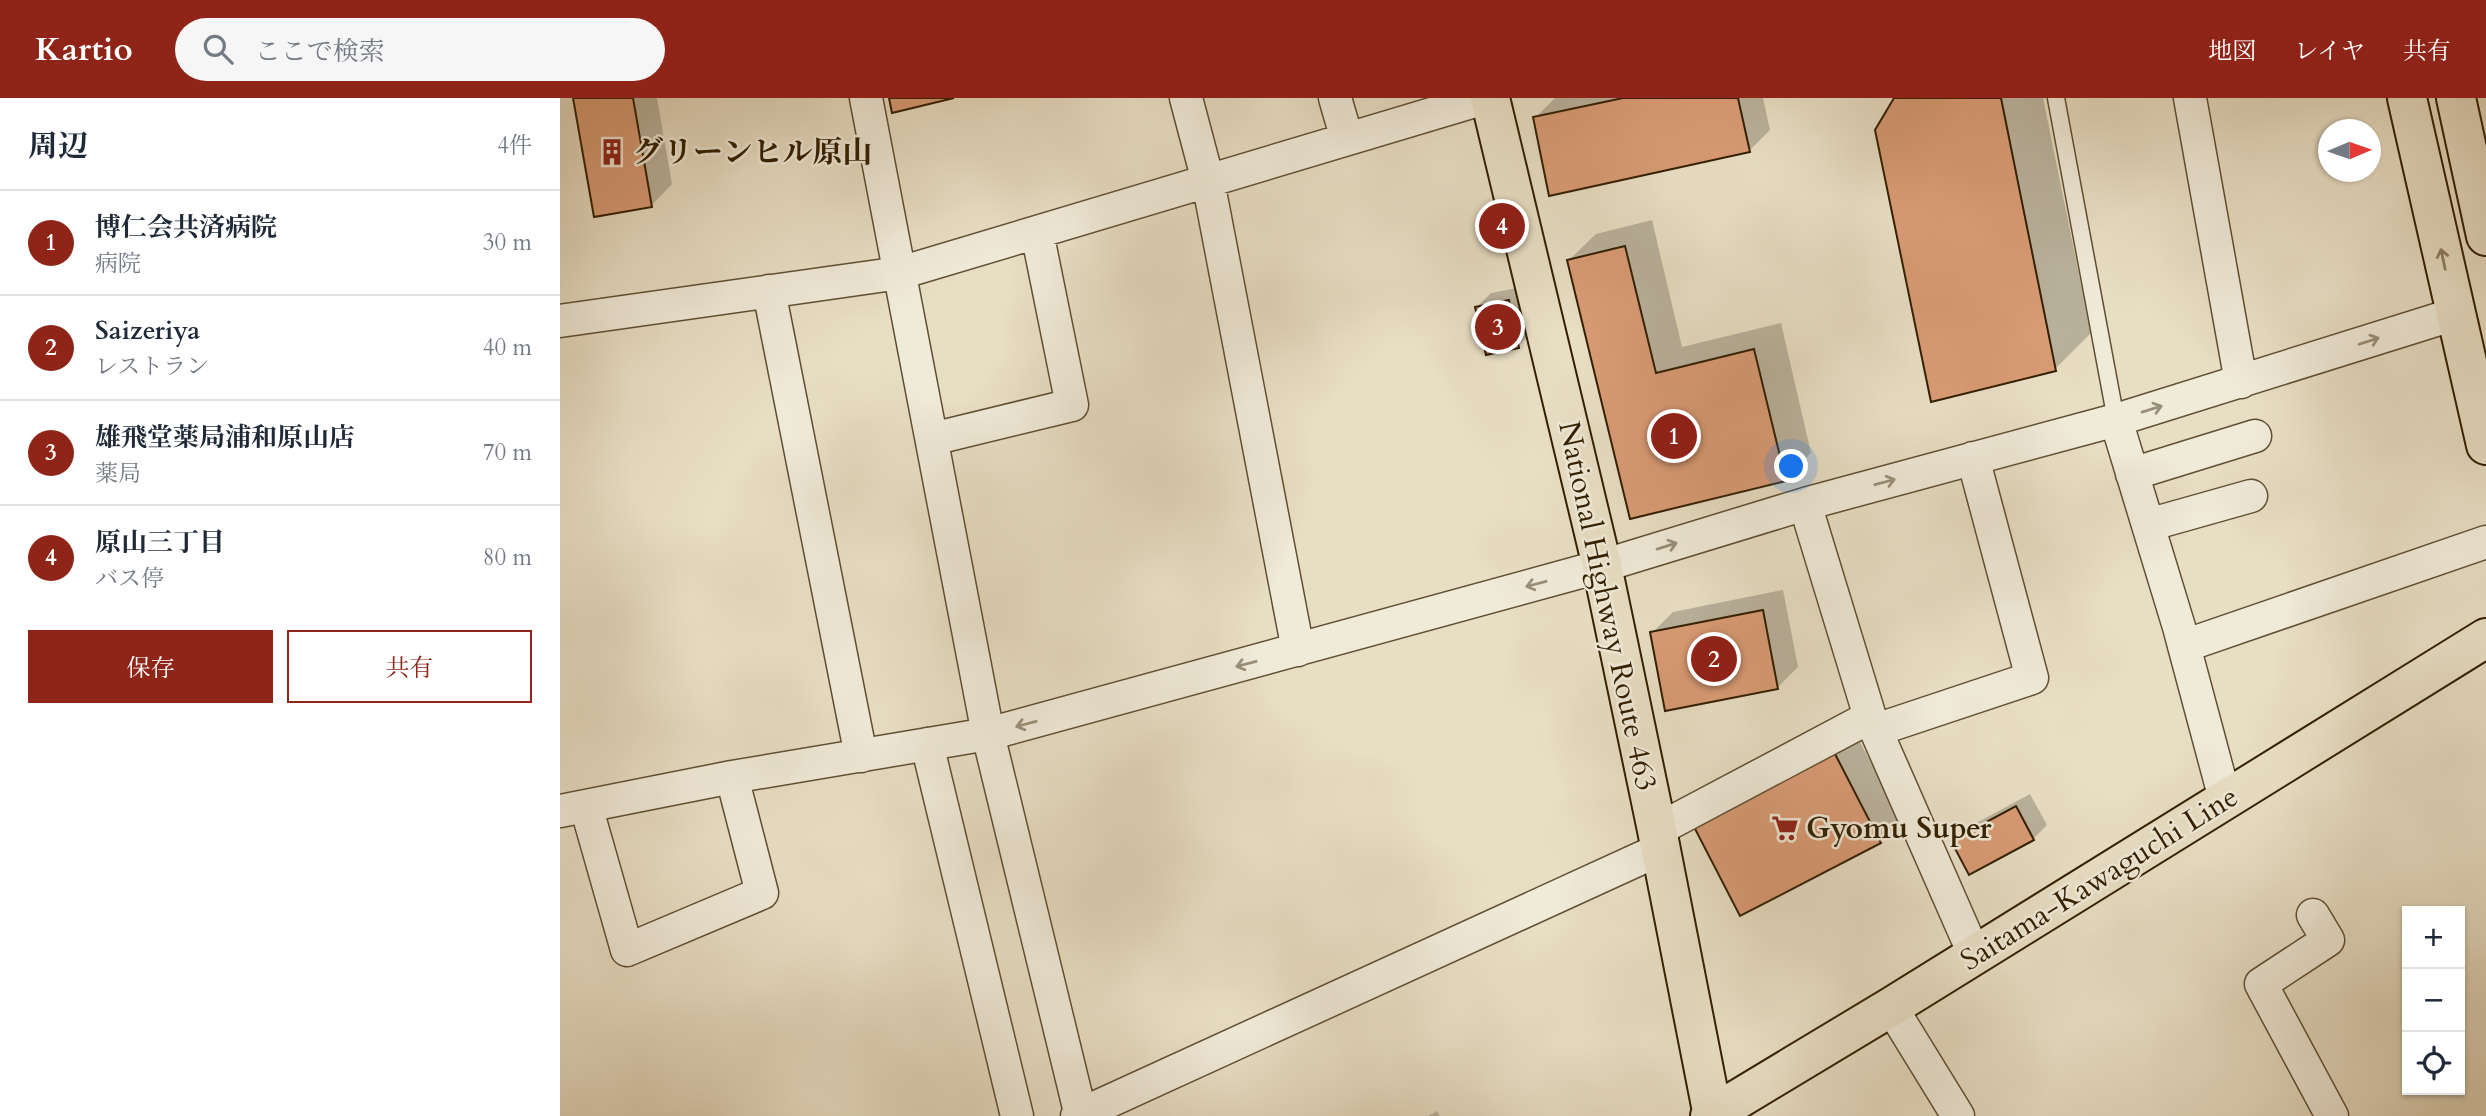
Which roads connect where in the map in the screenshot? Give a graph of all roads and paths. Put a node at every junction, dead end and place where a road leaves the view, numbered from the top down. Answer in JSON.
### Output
{"nodes":[{"id":1,"x":866,"y":98,"type":"edge"},
{"id":2,"x":1186,"y":98,"type":"edge"},
{"id":3,"x":1335,"y":98,"type":"edge"},
{"id":4,"x":1488,"y":98,"type":"edge"},
{"id":5,"x":2056,"y":98,"type":"edge"},
{"id":6,"x":2190,"y":98,"type":"edge"},
{"id":7,"x":2407,"y":98,"type":"edge"},
{"id":8,"x":2456,"y":98,"type":"edge"},
{"id":9,"x":1347,"y":139,"type":"junction"},
{"id":10,"x":1208,"y":181,"type":"junction"},
{"id":11,"x":1037,"y":232,"type":"junction"},
{"id":12,"x":2486,"y":236,"type":"edge"},
{"id":13,"x":900,"y":273,"type":"junction"},
{"id":14,"x":769,"y":291,"type":"junction"},
{"id":15,"x":2455,"y":314,"type":"junction"},
{"id":16,"x":560,"y":321,"type":"edge"},
{"id":17,"x":2241,"y":382,"type":"junction"},
{"id":18,"x":2116,"y":420,"type":"junction"},
{"id":19,"x":2255,"y":436,"type":"dead end"},
{"id":20,"x":932,"y":439,"type":"junction"},
{"id":21,"x":2486,"y":445,"type":"edge"},
{"id":22,"x":1973,"y":458,"type":"junction"},
{"id":23,"x":2132,"y":474,"type":"junction"},
{"id":24,"x":2251,"y":496,"type":"dead end"},
{"id":25,"x":1805,"y":503,"type":"junction"},
{"id":26,"x":2148,"y":526,"type":"junction"},
{"id":27,"x":2486,"y":542,"type":"edge"},
{"id":28,"x":1602,"y":566,"type":"junction"},
{"id":29,"x":2486,"y":638,"type":"edge"},
{"id":30,"x":2184,"y":646,"type":"junction"},
{"id":31,"x":1298,"y":650,"type":"junction"},
{"id":32,"x":1873,"y":724,"type":"junction"},
{"id":33,"x":988,"y":734,"type":"junction"},
{"id":34,"x":927,"y":744,"type":"junction"},
{"id":35,"x":861,"y":756,"type":"junction"},
{"id":36,"x":732,"y":777,"type":"junction"},
{"id":37,"x":2225,"y":799,"type":"junction"},
{"id":38,"x":573,"y":809,"type":"edge"},
{"id":39,"x":1659,"y":839,"type":"junction"},
{"id":40,"x":2313,"y":915,"type":"dead end"},
{"id":41,"x":1975,"y":956,"type":"junction"},
{"id":42,"x":1891,"y":1007,"type":"junction"},
{"id":43,"x":1080,"y":1115,"type":"edge"},
{"id":44,"x":1017,"y":1116,"type":"edge"},
{"id":45,"x":1712,"y":1116,"type":"edge"},
{"id":46,"x":1958,"y":1116,"type":"edge"},
{"id":47,"x":2332,"y":1116,"type":"edge"}],
"edges":[{"from":1,"to":13,"type":"street"},
{"from":2,"to":10,"type":"street"},
{"from":3,"to":9,"type":"street"},
{"from":4,"to":9,"type":"street"},
{"from":4,"to":28,"type":"main road","name":"National Highway Route 463"},
{"from":5,"to":18,"type":"lane"},
{"from":6,"to":17,"type":"street"},
{"from":15,"to":7,"type":"main road","one_way":true},
{"from":8,"to":12,"type":"main road"},
{"from":9,"to":10,"type":"street"},
{"from":10,"to":11,"type":"street"},
{"from":10,"to":31,"type":"street"},
{"from":11,"to":13,"type":"street"},
{"from":11,"to":20,"type":"street"},
{"from":13,"to":14,"type":"street"},
{"from":13,"to":20,"type":"street"},
{"from":14,"to":16,"type":"street"},
{"from":14,"to":35,"type":"street"},
{"from":17,"to":15,"type":"street","one_way":true},
{"from":15,"to":21,"type":"main road"},
{"from":18,"to":17,"type":"street","one_way":true},
{"from":18,"to":22,"type":"street"},
{"from":18,"to":23,"type":"street"},
{"from":19,"to":23,"type":"street"},
{"from":20,"to":33,"type":"street"},
{"from":25,"to":22,"type":"street","one_way":true},
{"from":22,"to":32,"type":"street"},
{"from":23,"to":26,"type":"street"},
{"from":24,"to":26,"type":"street"},
{"from":28,"to":25,"type":"street","one_way":true},
{"from":25,"to":32,"type":"street"},
{"from":26,"to":30,"type":"street"},
{"from":27,"to":30,"type":"street"},
{"from":28,"to":31,"type":"street","one_way":true},
{"from":28,"to":39,"type":"main road","name":"National Highway Route 463"},
{"from":29,"to":37,"type":"main road","name":"Saitama-Kawaguchi Line"},
{"from":30,"to":37,"type":"street"},
{"from":31,"to":33,"type":"street","one_way":true},
{"from":32,"to":39,"type":"street"},
{"from":32,"to":41,"type":"street"},
{"from":33,"to":34,"type":"street"},
{"from":33,"to":43,"type":"street"},
{"from":34,"to":35,"type":"street"},
{"from":34,"to":44,"type":"street"},
{"from":35,"to":36,"type":"street"},
{"from":36,"to":38,"type":"street"},
{"from":36,"to":38,"type":"street"},
{"from":37,"to":41,"type":"main road","name":"Saitama-Kawaguchi Line"},
{"from":39,"to":43,"type":"street"},
{"from":39,"to":45,"type":"main road","name":"National Highway Route 463"},
{"from":40,"to":47,"type":"street"},
{"from":41,"to":42,"type":"main road","name":"Saitama-Kawaguchi Line"},
{"from":42,"to":45,"type":"main road","name":"Saitama-Kawaguchi Line"},
{"from":42,"to":46,"type":"street"}]}
